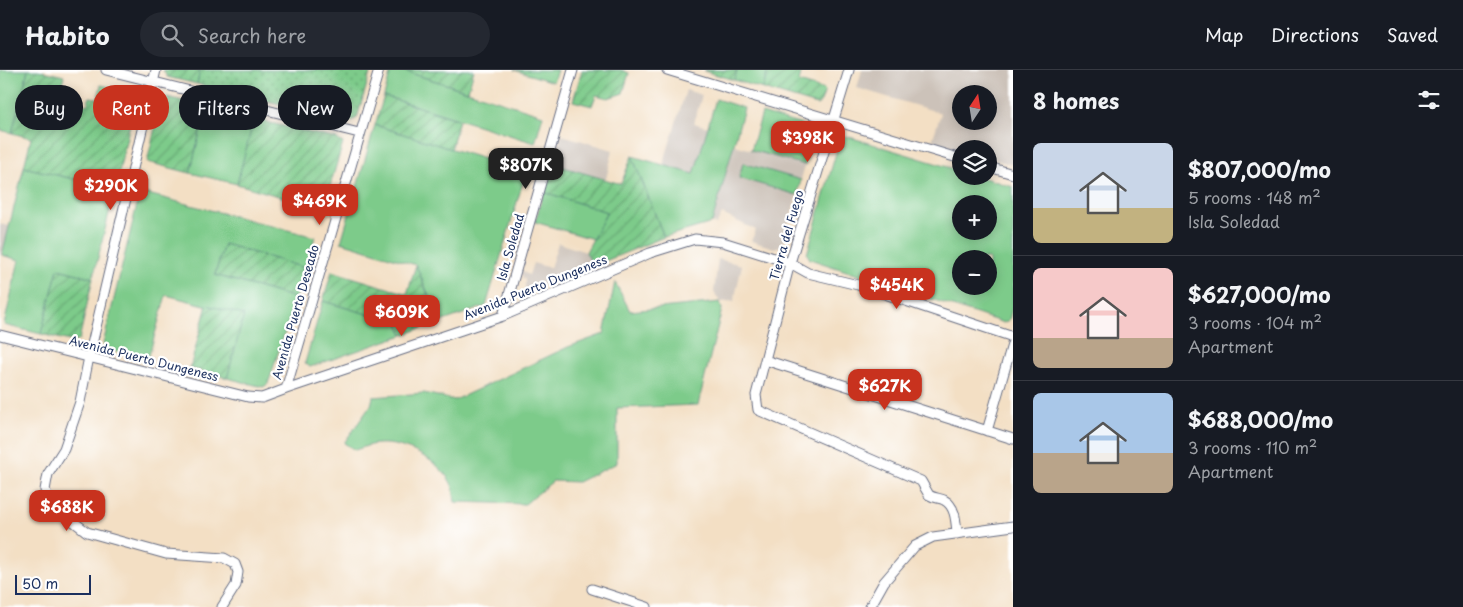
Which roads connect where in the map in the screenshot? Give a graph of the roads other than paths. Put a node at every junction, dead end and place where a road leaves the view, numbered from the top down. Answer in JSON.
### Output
{"nodes":[{"id":1,"x":106,"y":70,"type":"edge"},
{"id":2,"x":156,"y":70,"type":"edge"},
{"id":3,"x":379,"y":70,"type":"edge"},
{"id":4,"x":573,"y":70,"type":"edge"},
{"id":5,"x":667,"y":70,"type":"edge"},
{"id":6,"x":849,"y":70,"type":"edge"},
{"id":7,"x":153,"y":81,"type":"junction"},
{"id":8,"x":834,"y":122,"type":"junction"},
{"id":9,"x":359,"y":133,"type":"junction"},
{"id":10,"x":952,"y":156,"type":"edge"},
{"id":11,"x":997,"y":169,"type":"edge"},
{"id":12,"x":1013,"y":174,"type":"edge"},
{"id":13,"x":790,"y":263,"type":"junction"},
{"id":14,"x":503,"y":316,"type":"junction"},
{"id":15,"x":0,"y":335,"type":"edge"},
{"id":16,"x":1013,"y":337,"type":"edge"},
{"id":17,"x":1013,"y":342,"type":"edge"},
{"id":18,"x":89,"y":357,"type":"junction"},
{"id":19,"x":765,"y":360,"type":"junction"},
{"id":20,"x":286,"y":388,"type":"junction"},
{"id":21,"x":987,"y":431,"type":"junction"},
{"id":22,"x":1013,"y":439,"type":"edge"},
{"id":23,"x":1013,"y":526,"type":"edge"},
{"id":24,"x":957,"y":534,"type":"junction"},
{"id":25,"x":592,"y":589,"type":"dead end"},
{"id":26,"x":222,"y":607,"type":"edge"},
{"id":27,"x":647,"y":607,"type":"edge"},
{"id":28,"x":870,"y":607,"type":"edge"}],
"edges":[{"from":1,"to":7,"type":"street"},
{"from":2,"to":7,"type":"street"},
{"from":3,"to":9,"type":"street","name":"Avenida Puerto Deseado"},
{"from":4,"to":14,"type":"street","name":"Isla Soledad"},
{"from":5,"to":8,"type":"street"},
{"from":6,"to":8,"type":"street","name":"Tierra del Fuego"},
{"from":7,"to":9,"type":"street"},
{"from":7,"to":18,"type":"street"},
{"from":8,"to":10,"type":"street"},
{"from":8,"to":13,"type":"street","name":"Tierra del Fuego"},
{"from":9,"to":20,"type":"street","name":"Avenida Puerto Deseado"},
{"from":11,"to":12,"type":"street"},
{"from":13,"to":14,"type":"street","name":"Avenida Puerto Dungeness"},
{"from":13,"to":16,"type":"street","name":"Avenida Puerto Dungeness"},
{"from":13,"to":19,"type":"street","name":"Tierra del Fuego"},
{"from":14,"to":20,"type":"street","name":"Avenida Puerto Dungeness"},
{"from":15,"to":18,"type":"street","name":"Avenida Puerto Dungeness"},
{"from":17,"to":21,"type":"street"},
{"from":18,"to":20,"type":"street","name":"Avenida Puerto Dungeness"},
{"from":18,"to":26,"type":"street"},
{"from":19,"to":21,"type":"street"},
{"from":19,"to":24,"type":"street","name":"Tierra del Fuego"},
{"from":21,"to":22,"type":"street"},
{"from":23,"to":24,"type":"street"},
{"from":24,"to":28,"type":"street"},
{"from":25,"to":27,"type":"street"}]}
